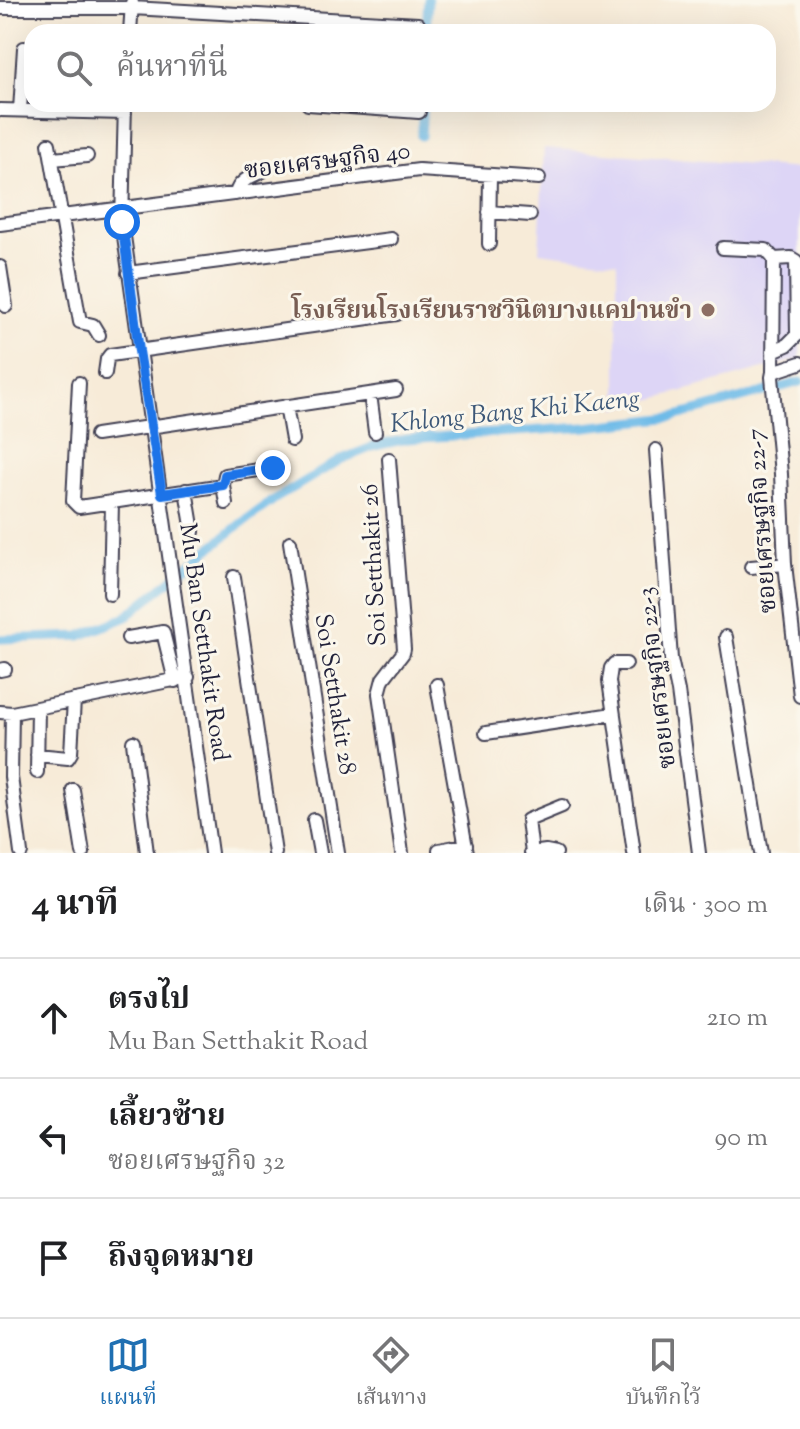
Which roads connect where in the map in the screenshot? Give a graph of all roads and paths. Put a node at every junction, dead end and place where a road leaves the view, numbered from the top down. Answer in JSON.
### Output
{"nodes":[{"id":1,"x":79,"y":4,"type":"edge"},
{"id":2,"x":132,"y":4,"type":"edge"},
{"id":3,"x":0,"y":8,"type":"edge"},
{"id":4,"x":131,"y":24,"type":"edge"},
{"id":5,"x":418,"y":24,"type":"dead end"},
{"id":6,"x":24,"y":48,"type":"dead end"},
{"id":7,"x":0,"y":110,"type":"edge"},
{"id":8,"x":20,"y":110,"type":"junction"},
{"id":9,"x":24,"y":110,"type":"edge"},
{"id":10,"x":125,"y":112,"type":"edge"},
{"id":11,"x":49,"y":144,"type":"dead end"},
{"id":12,"x":87,"y":156,"type":"dead end"},
{"id":13,"x":52,"y":159,"type":"junction"},
{"id":14,"x":263,"y":171,"type":"dead end"},
{"id":15,"x":490,"y":175,"type":"junction"},
{"id":16,"x":539,"y":178,"type":"dead end"},
{"id":17,"x":236,"y":194,"type":"junction"},
{"id":18,"x":121,"y":210,"type":"junction"},
{"id":19,"x":489,"y":212,"type":"junction"},
{"id":20,"x":530,"y":215,"type":"dead end"},
{"id":21,"x":63,"y":216,"type":"junction"},
{"id":22,"x":0,"y":224,"type":"edge"},
{"id":23,"x":391,"y":239,"type":"dead end"},
{"id":24,"x":489,"y":244,"type":"dead end"},
{"id":25,"x":723,"y":248,"type":"dead end"},
{"id":26,"x":774,"y":259,"type":"junction"},
{"id":27,"x":0,"y":267,"type":"edge"},
{"id":28,"x":128,"y":273,"type":"junction"},
{"id":29,"x":6,"y":306,"type":"dead end"},
{"id":30,"x":397,"y":314,"type":"dead end"},
{"id":31,"x":99,"y":335,"type":"dead end"},
{"id":32,"x":139,"y":351,"type":"junction"},
{"id":33,"x":773,"y":351,"type":"junction"},
{"id":34,"x":800,"y":363,"type":"edge"},
{"id":35,"x":105,"y":373,"type":"dead end"},
{"id":36,"x":772,"y":374,"type":"junction"},
{"id":37,"x":79,"y":383,"type":"dead end"},
{"id":38,"x":396,"y":390,"type":"dead end"},
{"id":39,"x":370,"y":394,"type":"junction"},
{"id":40,"x":286,"y":406,"type":"junction"},
{"id":41,"x":150,"y":425,"type":"junction"},
{"id":42,"x":375,"y":432,"type":"dead end"},
{"id":43,"x":96,"y":435,"type":"dead end"},
{"id":44,"x":292,"y":440,"type":"dead end"},
{"id":45,"x":656,"y":450,"type":"dead end"},
{"id":46,"x":389,"y":459,"type":"dead end"},
{"id":47,"x":273,"y":468,"type":"dead end"},
{"id":48,"x":223,"y":485,"type":"junction"},
{"id":49,"x":186,"y":490,"type":"junction"},
{"id":50,"x":162,"y":494,"type":"junction"},
{"id":51,"x":112,"y":502,"type":"junction"},
{"id":52,"x":226,"y":503,"type":"dead end"},
{"id":53,"x":193,"y":532,"type":"dead end"},
{"id":54,"x":290,"y":542,"type":"dead end"},
{"id":55,"x":785,"y":564,"type":"junction"},
{"id":56,"x":751,"y":567,"type":"dead end"},
{"id":57,"x":234,"y":577,"type":"dead end"},
{"id":58,"x":110,"y":594,"type":"dead end"},
{"id":59,"x":726,"y":637,"type":"dead end"},
{"id":60,"x":128,"y":638,"type":"dead end"},
{"id":61,"x":626,"y":664,"type":"dead end"},
{"id":62,"x":181,"y":679,"type":"junction"},
{"id":63,"x":437,"y":685,"type":"dead end"},
{"id":64,"x":800,"y":696,"type":"edge"},
{"id":65,"x":74,"y":700,"type":"junction"},
{"id":66,"x":38,"y":708,"type":"junction"},
{"id":67,"x":4,"y":711,"type":"edge"},
{"id":68,"x":613,"y":714,"type":"junction"},
{"id":69,"x":486,"y":733,"type":"dead end"},
{"id":70,"x":133,"y":742,"type":"dead end"},
{"id":71,"x":37,"y":755,"type":"junction"},
{"id":72,"x":37,"y":772,"type":"dead end"},
{"id":73,"x":73,"y":790,"type":"dead end"},
{"id":74,"x":562,"y":806,"type":"dead end"},
{"id":75,"x":314,"y":820,"type":"dead end"},
{"id":76,"x":466,"y":849,"type":"edge"},
{"id":77,"x":439,"y":850,"type":"dead end"},
{"id":78,"x":21,"y":853,"type":"edge"},
{"id":79,"x":83,"y":853,"type":"edge"},
{"id":80,"x":147,"y":853,"type":"edge"},
{"id":81,"x":211,"y":853,"type":"edge"},
{"id":82,"x":275,"y":853,"type":"edge"},
{"id":83,"x":320,"y":853,"type":"edge"},
{"id":84,"x":338,"y":853,"type":"edge"},
{"id":85,"x":402,"y":853,"type":"edge"},
{"id":86,"x":531,"y":853,"type":"edge"},
{"id":87,"x":556,"y":853,"type":"edge"},
{"id":88,"x":634,"y":853,"type":"edge"},
{"id":89,"x":699,"y":853,"type":"edge"},
{"id":90,"x":761,"y":853,"type":"edge"}],
"edges":[{"from":1,"to":2,"type":"street"},
{"from":1,"to":3,"type":"street"},
{"from":2,"to":4,"type":"street"},
{"from":2,"to":5,"type":"street"},
{"from":6,"to":8,"type":"street"},
{"from":7,"to":8,"type":"street"},
{"from":8,"to":9,"type":"street"},
{"from":10,"to":18,"type":"street","name":"Mu Ban Setthakit Road"},
{"from":11,"to":13,"type":"street"},
{"from":12,"to":13,"type":"street"},
{"from":13,"to":21,"type":"street"},
{"from":14,"to":17,"type":"street"},
{"from":15,"to":16,"type":"street","name":"ซอยเศรษฐกิจ 40"},
{"from":15,"to":17,"type":"street","name":"ซอยเศรษฐกิจ 40"},
{"from":15,"to":19,"type":"street"},
{"from":17,"to":18,"type":"street","name":"ซอยเศรษฐกิจ 40"},
{"from":18,"to":21,"type":"street","name":"ซอยเศรษฐกิจ 40"},
{"from":18,"to":28,"type":"street","name":"Mu Ban Setthakit Road"},
{"from":19,"to":20,"type":"street"},
{"from":19,"to":24,"type":"street"},
{"from":21,"to":22,"type":"street","name":"ซอยเศรษฐกิจ 40"},
{"from":21,"to":31,"type":"street"},
{"from":23,"to":28,"type":"street"},
{"from":25,"to":26,"type":"street"},
{"from":26,"to":33,"type":"street","name":"ซอยเศรษฐกิจ 22-7"},
{"from":26,"to":33,"type":"street"},
{"from":27,"to":29,"type":"street"},
{"from":28,"to":32,"type":"street","name":"Mu Ban Setthakit Road"},
{"from":30,"to":32,"type":"street"},
{"from":32,"to":35,"type":"street"},
{"from":32,"to":41,"type":"street","name":"Mu Ban Setthakit Road"},
{"from":33,"to":36,"type":"street","name":"ซอยเศรษฐกิจ 22-7"},
{"from":34,"to":36,"type":"street"},
{"from":36,"to":55,"type":"street","name":"ซอยเศรษฐกิจ 22-7"},
{"from":37,"to":51,"type":"street"},
{"from":38,"to":39,"type":"street"},
{"from":39,"to":40,"type":"street"},
{"from":39,"to":42,"type":"street"},
{"from":40,"to":41,"type":"street"},
{"from":40,"to":44,"type":"street"},
{"from":41,"to":43,"type":"street"},
{"from":41,"to":50,"type":"street","name":"Mu Ban Setthakit Road"},
{"from":45,"to":89,"type":"street","name":"ซอยเศรษฐกิจ 22-3"},
{"from":46,"to":85,"type":"street","name":"Soi Setthakit 26"},
{"from":47,"to":48,"type":"street"},
{"from":48,"to":49,"type":"street"},
{"from":48,"to":52,"type":"street"},
{"from":49,"to":50,"type":"street"},
{"from":49,"to":53,"type":"street"},
{"from":50,"to":51,"type":"street"},
{"from":50,"to":62,"type":"street","name":"Mu Ban Setthakit Road"},
{"from":51,"to":58,"type":"street"},
{"from":54,"to":84,"type":"street","name":"Soi Setthakit 28"},
{"from":55,"to":56,"type":"street"},
{"from":55,"to":64,"type":"street","name":"ซอยเศรษฐกิจ 22-7"},
{"from":57,"to":82,"type":"street"},
{"from":59,"to":90,"type":"street"},
{"from":60,"to":62,"type":"street"},
{"from":61,"to":68,"type":"street"},
{"from":62,"to":65,"type":"street"},
{"from":62,"to":81,"type":"street","name":"Mu Ban Setthakit Road"},
{"from":63,"to":76,"type":"street"},
{"from":65,"to":66,"type":"street"},
{"from":65,"to":71,"type":"street"},
{"from":66,"to":67,"type":"street"},
{"from":66,"to":71,"type":"street"},
{"from":67,"to":78,"type":"street"},
{"from":68,"to":69,"type":"street"},
{"from":68,"to":88,"type":"street"},
{"from":70,"to":80,"type":"street"},
{"from":71,"to":72,"type":"street"},
{"from":73,"to":79,"type":"street"},
{"from":74,"to":86,"type":"street"},
{"from":75,"to":83,"type":"street"},
{"from":76,"to":77,"type":"street"},
{"from":86,"to":87,"type":"street"}]}
